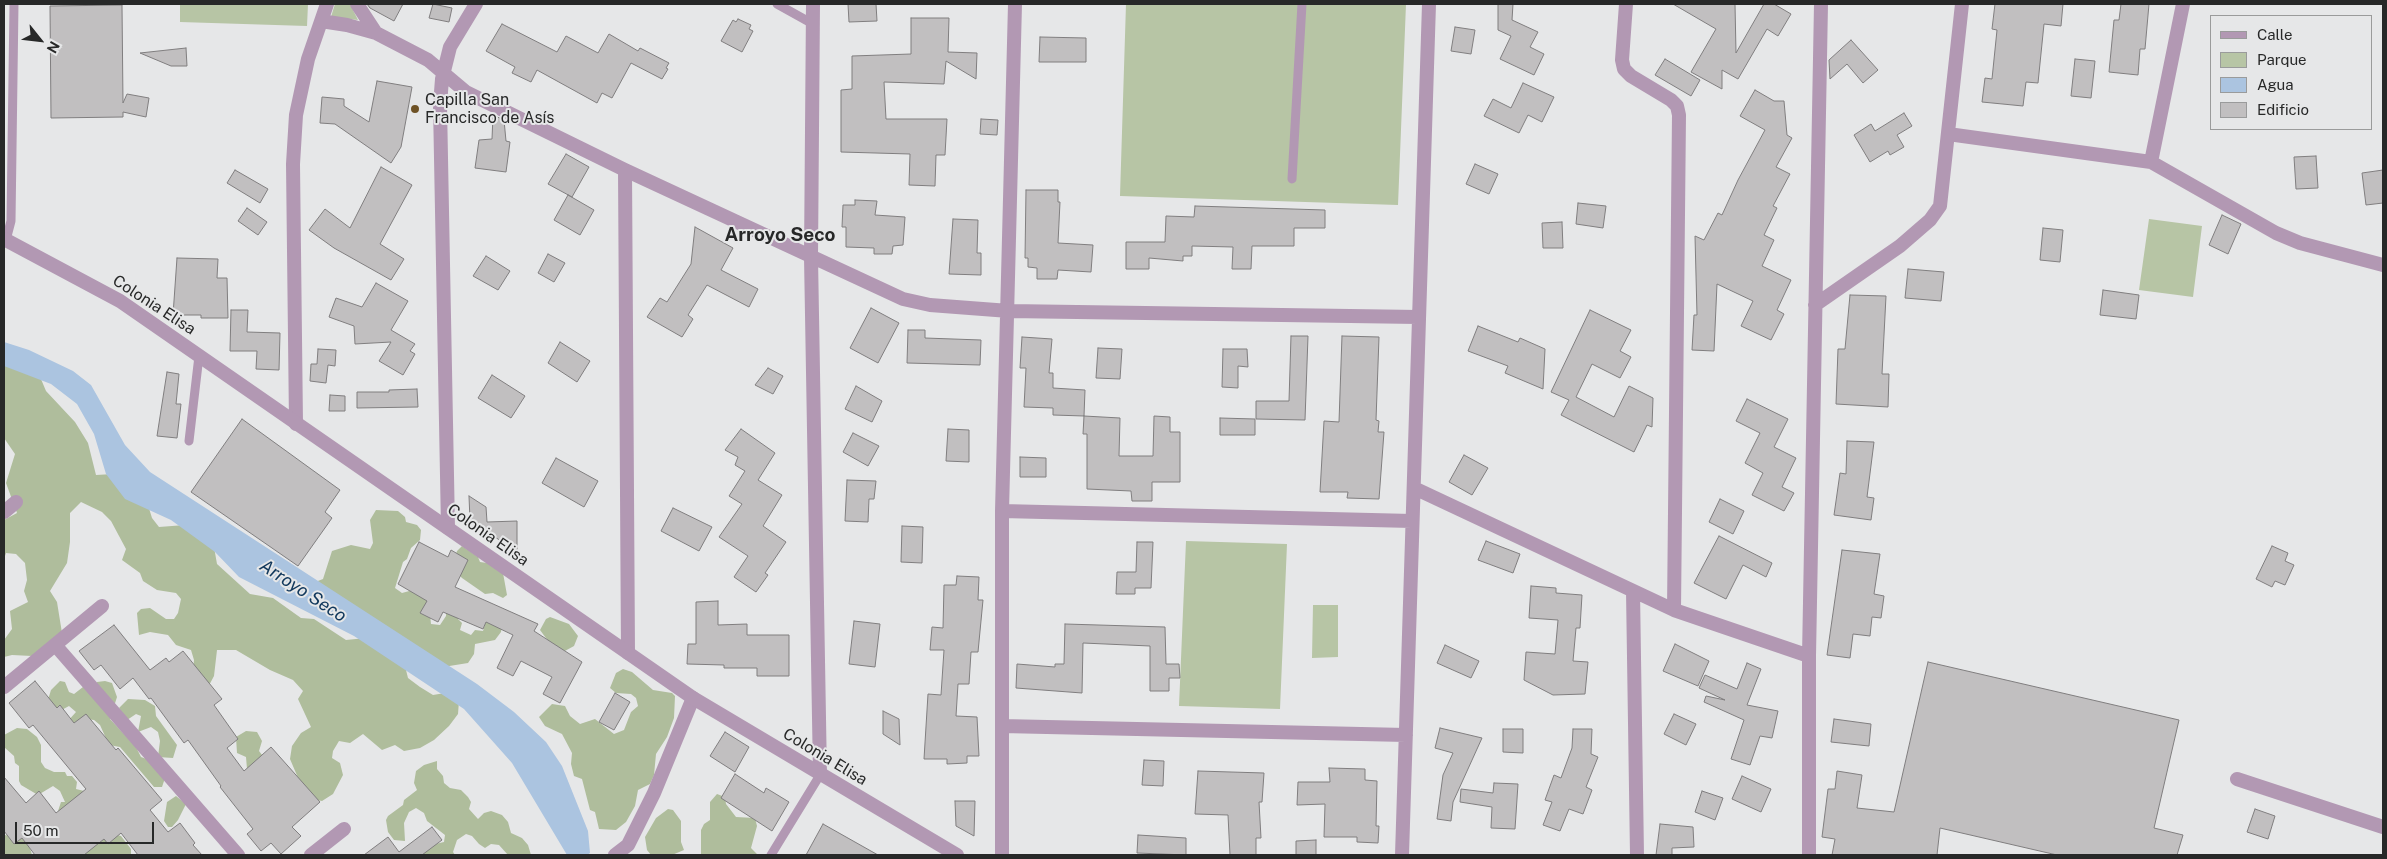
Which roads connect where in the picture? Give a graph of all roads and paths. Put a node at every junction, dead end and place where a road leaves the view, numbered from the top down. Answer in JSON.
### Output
{"nodes":[{"id":1,"x":14,"y":4,"type":"edge"},
{"id":2,"x":327,"y":4,"type":"edge"},
{"id":3,"x":357,"y":4,"type":"edge"},
{"id":4,"x":476,"y":4,"type":"edge"},
{"id":5,"x":777,"y":4,"type":"edge"},
{"id":6,"x":813,"y":4,"type":"edge"},
{"id":7,"x":1015,"y":4,"type":"edge"},
{"id":8,"x":1302,"y":4,"type":"edge"},
{"id":9,"x":1429,"y":4,"type":"edge"},
{"id":10,"x":1626,"y":4,"type":"edge"},
{"id":11,"x":1821,"y":4,"type":"edge"},
{"id":12,"x":1962,"y":4,"type":"edge"},
{"id":13,"x":2183,"y":4,"type":"edge"},
{"id":14,"x":321,"y":21,"type":"junction"},
{"id":15,"x":813,"y":24,"type":"junction"},
{"id":16,"x":376,"y":33,"type":"junction"},
{"id":17,"x":444,"y":73,"type":"junction"},
{"id":18,"x":1948,"y":134,"type":"junction"},
{"id":19,"x":2151,"y":162,"type":"junction"},
{"id":20,"x":625,"y":170,"type":"junction"},
{"id":21,"x":1292,"y":179,"type":"dead end"},
{"id":22,"x":5,"y":239,"type":"edge"},
{"id":23,"x":810,"y":257,"type":"junction"},
{"id":24,"x":2383,"y":264,"type":"edge"},
{"id":25,"x":1815,"y":306,"type":"junction"},
{"id":26,"x":1009,"y":312,"type":"junction"},
{"id":27,"x":1418,"y":316,"type":"junction"},
{"id":28,"x":199,"y":356,"type":"junction"},
{"id":29,"x":296,"y":424,"type":"junction"},
{"id":30,"x":189,"y":441,"type":"dead end"},
{"id":31,"x":1414,"y":488,"type":"junction"},
{"id":32,"x":16,"y":502,"type":"dead end"},
{"id":33,"x":1002,"y":511,"type":"junction"},
{"id":34,"x":4,"y":512,"type":"edge"},
{"id":35,"x":1412,"y":521,"type":"junction"},
{"id":36,"x":448,"y":528,"type":"junction"},
{"id":37,"x":1633,"y":591,"type":"junction"},
{"id":38,"x":102,"y":606,"type":"dead end"},
{"id":39,"x":1674,"y":610,"type":"junction"},
{"id":40,"x":56,"y":646,"type":"junction"},
{"id":41,"x":628,"y":653,"type":"junction"},
{"id":42,"x":1809,"y":656,"type":"junction"},
{"id":43,"x":4,"y":687,"type":"edge"},
{"id":44,"x":693,"y":698,"type":"junction"},
{"id":45,"x":1002,"y":726,"type":"junction"},
{"id":46,"x":1406,"y":735,"type":"junction"},
{"id":47,"x":820,"y":775,"type":"junction"},
{"id":48,"x":2237,"y":779,"type":"dead end"},
{"id":49,"x":2383,"y":827,"type":"edge"},
{"id":50,"x":344,"y":829,"type":"dead end"},
{"id":51,"x":238,"y":855,"type":"edge"},
{"id":52,"x":311,"y":855,"type":"edge"},
{"id":53,"x":615,"y":855,"type":"edge"},
{"id":54,"x":771,"y":855,"type":"edge"},
{"id":55,"x":957,"y":855,"type":"edge"},
{"id":56,"x":1002,"y":855,"type":"edge"},
{"id":57,"x":1402,"y":855,"type":"edge"},
{"id":58,"x":1637,"y":855,"type":"edge"},
{"id":59,"x":1809,"y":855,"type":"edge"}],
"edges":[{"from":1,"to":22,"type":"lane"},
{"from":2,"to":14,"type":"street"},
{"from":3,"to":16,"type":"street"},
{"from":4,"to":17,"type":"street"},
{"from":5,"to":15,"type":"lane"},
{"from":6,"to":15,"type":"street"},
{"from":7,"to":26,"type":"street"},
{"from":8,"to":21,"type":"lane"},
{"from":9,"to":27,"type":"street"},
{"from":10,"to":39,"type":"street"},
{"from":11,"to":25,"type":"street"},
{"from":12,"to":18,"type":"street"},
{"from":13,"to":19,"type":"street"},
{"from":14,"to":16,"type":"street"},
{"from":14,"to":29,"type":"street"},
{"from":15,"to":23,"type":"street"},
{"from":16,"to":17,"type":"street"},
{"from":17,"to":20,"type":"street"},
{"from":17,"to":36,"type":"street"},
{"from":18,"to":19,"type":"street"},
{"from":18,"to":25,"type":"street"},
{"from":19,"to":24,"type":"street"},
{"from":20,"to":23,"type":"street"},
{"from":20,"to":41,"type":"street"},
{"from":22,"to":28,"type":"street","name":"Colonia Elisa"},
{"from":23,"to":26,"type":"street"},
{"from":23,"to":47,"type":"street"},
{"from":25,"to":42,"type":"street"},
{"from":26,"to":27,"type":"street"},
{"from":26,"to":33,"type":"street"},
{"from":27,"to":31,"type":"street"},
{"from":28,"to":29,"type":"street","name":"Colonia Elisa"},
{"from":28,"to":30,"type":"lane"},
{"from":29,"to":36,"type":"street","name":"Colonia Elisa"},
{"from":31,"to":35,"type":"street"},
{"from":31,"to":37,"type":"street"},
{"from":32,"to":34,"type":"street"},
{"from":33,"to":35,"type":"street"},
{"from":33,"to":45,"type":"street"},
{"from":35,"to":46,"type":"street"},
{"from":36,"to":41,"type":"street","name":"Colonia Elisa"},
{"from":37,"to":39,"type":"street"},
{"from":37,"to":58,"type":"street"},
{"from":38,"to":40,"type":"street"},
{"from":39,"to":42,"type":"street"},
{"from":40,"to":43,"type":"street"},
{"from":40,"to":51,"type":"street"},
{"from":41,"to":44,"type":"street","name":"Colonia Elisa"},
{"from":42,"to":59,"type":"street"},
{"from":44,"to":47,"type":"street","name":"Colonia Elisa"},
{"from":44,"to":53,"type":"street"},
{"from":45,"to":46,"type":"street"},
{"from":45,"to":56,"type":"street"},
{"from":46,"to":57,"type":"street"},
{"from":47,"to":54,"type":"lane"},
{"from":47,"to":55,"type":"street","name":"Colonia Elisa"},
{"from":48,"to":49,"type":"street"},
{"from":50,"to":52,"type":"street"}]}
